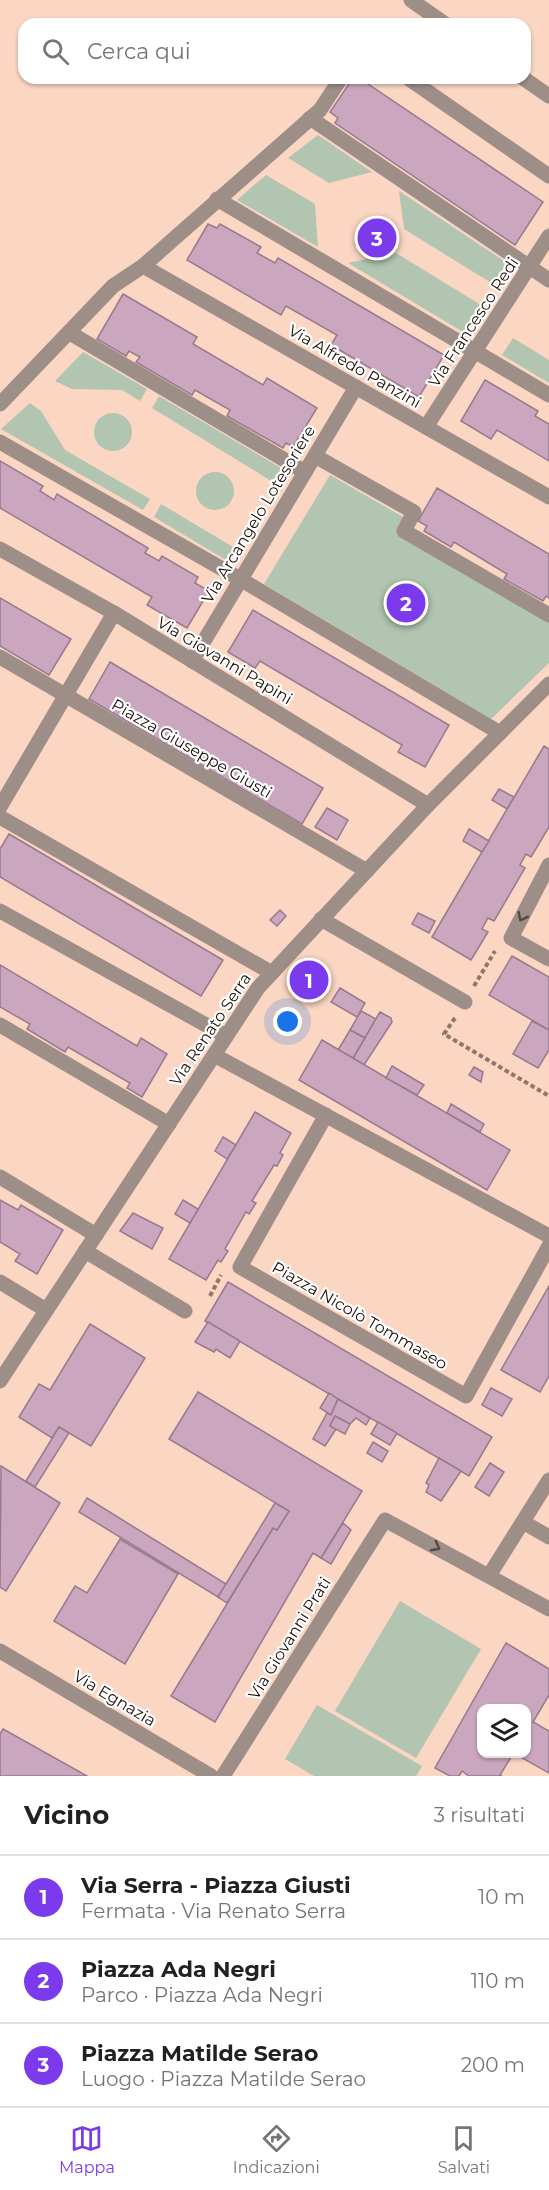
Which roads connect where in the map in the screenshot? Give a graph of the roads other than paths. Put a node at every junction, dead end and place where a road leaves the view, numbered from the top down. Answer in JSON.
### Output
{"nodes":[{"id":1,"x":411,"y":0,"type":"edge"},
{"id":2,"x":436,"y":18,"type":"edge"},
{"id":3,"x":337,"y":84,"type":"edge"},
{"id":4,"x":417,"y":84,"type":"edge"},
{"id":5,"x":531,"y":84,"type":"edge"},
{"id":6,"x":549,"y":96,"type":"edge"},
{"id":7,"x":310,"y":118,"type":"junction"},
{"id":8,"x":549,"y":176,"type":"edge"},
{"id":9,"x":217,"y":199,"type":"junction"},
{"id":10,"x":549,"y":236,"type":"edge"},
{"id":11,"x":143,"y":266,"type":"junction"},
{"id":12,"x":529,"y":267,"type":"junction"},
{"id":13,"x":549,"y":280,"type":"edge"},
{"id":14,"x":70,"y":333,"type":"junction"},
{"id":15,"x":475,"y":351,"type":"junction"},
{"id":16,"x":356,"y":387,"type":"junction"},
{"id":17,"x":549,"y":396,"type":"edge"},
{"id":18,"x":0,"y":404,"type":"edge"},
{"id":19,"x":426,"y":427,"type":"junction"},
{"id":20,"x":0,"y":442,"type":"edge"},
{"id":21,"x":315,"y":456,"type":"junction"},
{"id":22,"x":305,"y":472,"type":"junction"},
{"id":23,"x":549,"y":497,"type":"edge"},
{"id":24,"x":0,"y":549,"type":"edge"},
{"id":25,"x":240,"y":579,"type":"junction"},
{"id":26,"x":114,"y":614,"type":"junction"},
{"id":27,"x":549,"y":615,"type":"edge"},
{"id":28,"x":0,"y":657,"type":"edge"},
{"id":29,"x":192,"y":661,"type":"junction"},
{"id":30,"x":549,"y":684,"type":"edge"},
{"id":31,"x":66,"y":695,"type":"junction"},
{"id":32,"x":500,"y":733,"type":"junction"},
{"id":33,"x":428,"y":805,"type":"junction"},
{"id":34,"x":0,"y":807,"type":"edge"},
{"id":35,"x":0,"y":817,"type":"edge"},
{"id":36,"x":549,"y":865,"type":"edge"},
{"id":37,"x":367,"y":871,"type":"junction"},
{"id":38,"x":0,"y":911,"type":"edge"},
{"id":39,"x":321,"y":919,"type":"junction"},
{"id":40,"x":549,"y":959,"type":"edge"},
{"id":41,"x":272,"y":972,"type":"junction"},
{"id":42,"x":465,"y":1002,"type":"road end"},
{"id":43,"x":0,"y":1024,"type":"edge"},
{"id":44,"x":226,"y":1036,"type":"junction"},
{"id":45,"x":214,"y":1055,"type":"junction"},
{"id":46,"x":326,"y":1115,"type":"junction"},
{"id":47,"x":169,"y":1124,"type":"junction"},
{"id":48,"x":0,"y":1177,"type":"edge"},
{"id":49,"x":96,"y":1235,"type":"junction"},
{"id":50,"x":549,"y":1236,"type":"edge"},
{"id":51,"x":549,"y":1246,"type":"edge"},
{"id":52,"x":85,"y":1251,"type":"junction"},
{"id":53,"x":0,"y":1282,"type":"edge"},
{"id":54,"x":46,"y":1310,"type":"junction"},
{"id":55,"x":185,"y":1311,"type":"dead end"},
{"id":56,"x":0,"y":1381,"type":"edge"},
{"id":57,"x":549,"y":1480,"type":"edge"},
{"id":58,"x":523,"y":1522,"type":"junction"},
{"id":59,"x":549,"y":1537,"type":"edge"},
{"id":60,"x":490,"y":1574,"type":"junction"},
{"id":61,"x":549,"y":1609,"type":"edge"},
{"id":62,"x":0,"y":1651,"type":"edge"},
{"id":63,"x":211,"y":1776,"type":"edge"},
{"id":64,"x":224,"y":1776,"type":"edge"}],
"edges":[{"from":1,"to":2,"type":"street"},
{"from":3,"to":7,"type":"street"},
{"from":4,"to":8,"type":"street"},
{"from":5,"to":6,"type":"street"},
{"from":7,"to":9,"type":"street"},
{"from":7,"to":12,"type":"street"},
{"from":9,"to":11,"type":"street"},
{"from":9,"to":15,"type":"street"},
{"from":10,"to":12,"type":"street","name":"Via Francesco Redi"},
{"from":11,"to":14,"type":"street"},
{"from":11,"to":16,"type":"street","name":"Via Alfredo Panzini"},
{"from":12,"to":13,"type":"street"},
{"from":12,"to":15,"type":"street","name":"Via Francesco Redi"},
{"from":14,"to":18,"type":"street"},
{"from":14,"to":22,"type":"street"},
{"from":15,"to":17,"type":"street"},
{"from":15,"to":19,"type":"street","name":"Via Francesco Redi"},
{"from":16,"to":19,"type":"street","name":"Via Alfredo Panzini"},
{"from":16,"to":21,"type":"street","name":"Via Arcangelo Lotesoriere"},
{"from":19,"to":23,"type":"street","name":"Via Alfredo Panzini"},
{"from":20,"to":25,"type":"street"},
{"from":21,"to":22,"type":"street","name":"Via Arcangelo Lotesoriere"},
{"from":21,"to":27,"type":"street"},
{"from":22,"to":25,"type":"street","name":"Via Arcangelo Lotesoriere"},
{"from":24,"to":26,"type":"street","name":"Via Giovanni Papini"},
{"from":25,"to":29,"type":"street","name":"Via Arcangelo Lotesoriere"},
{"from":25,"to":32,"type":"street"},
{"from":26,"to":29,"type":"street","name":"Via Giovanni Papini"},
{"from":26,"to":31,"type":"street"},
{"from":28,"to":31,"type":"street","name":"Piazza Giuseppe Giusti"},
{"from":29,"to":33,"type":"street","name":"Via Giovanni Papini"},
{"from":30,"to":32,"type":"street","name":"Via Renato Serra"},
{"from":31,"to":34,"type":"street"},
{"from":31,"to":37,"type":"street","name":"Piazza Giuseppe Giusti"},
{"from":32,"to":33,"type":"street","name":"Via Renato Serra"},
{"from":33,"to":37,"type":"street","name":"Via Renato Serra"},
{"from":35,"to":41,"type":"street"},
{"from":36,"to":40,"type":"street","one_way":true},
{"from":37,"to":39,"type":"street","name":"Via Renato Serra"},
{"from":38,"to":44,"type":"street"},
{"from":39,"to":41,"type":"street","name":"Via Renato Serra"},
{"from":39,"to":42,"type":"street"},
{"from":41,"to":44,"type":"street","name":"Via Renato Serra"},
{"from":43,"to":47,"type":"street"},
{"from":44,"to":45,"type":"street","name":"Via Renato Serra"},
{"from":45,"to":46,"type":"street"},
{"from":45,"to":47,"type":"street","name":"Via Renato Serra"},
{"from":46,"to":50,"type":"street"},
{"from":46,"to":51,"type":"street","name":"Piazza Nicolò Tommaseo"},
{"from":47,"to":49,"type":"street","name":"Via Renato Serra"},
{"from":48,"to":49,"type":"street"},
{"from":49,"to":52,"type":"street","name":"Via Renato Serra"},
{"from":52,"to":54,"type":"street","name":"Via Renato Serra"},
{"from":52,"to":55,"type":"street"},
{"from":53,"to":54,"type":"street"},
{"from":54,"to":56,"type":"street","name":"Via Renato Serra"},
{"from":57,"to":58,"type":"street"},
{"from":58,"to":59,"type":"street"},
{"from":58,"to":60,"type":"street"},
{"from":60,"to":61,"type":"street"},
{"from":64,"to":60,"type":"street","name":"Via Giovanni Prati","one_way":true},
{"from":62,"to":63,"type":"street","name":"Via Egnazia"}]}
